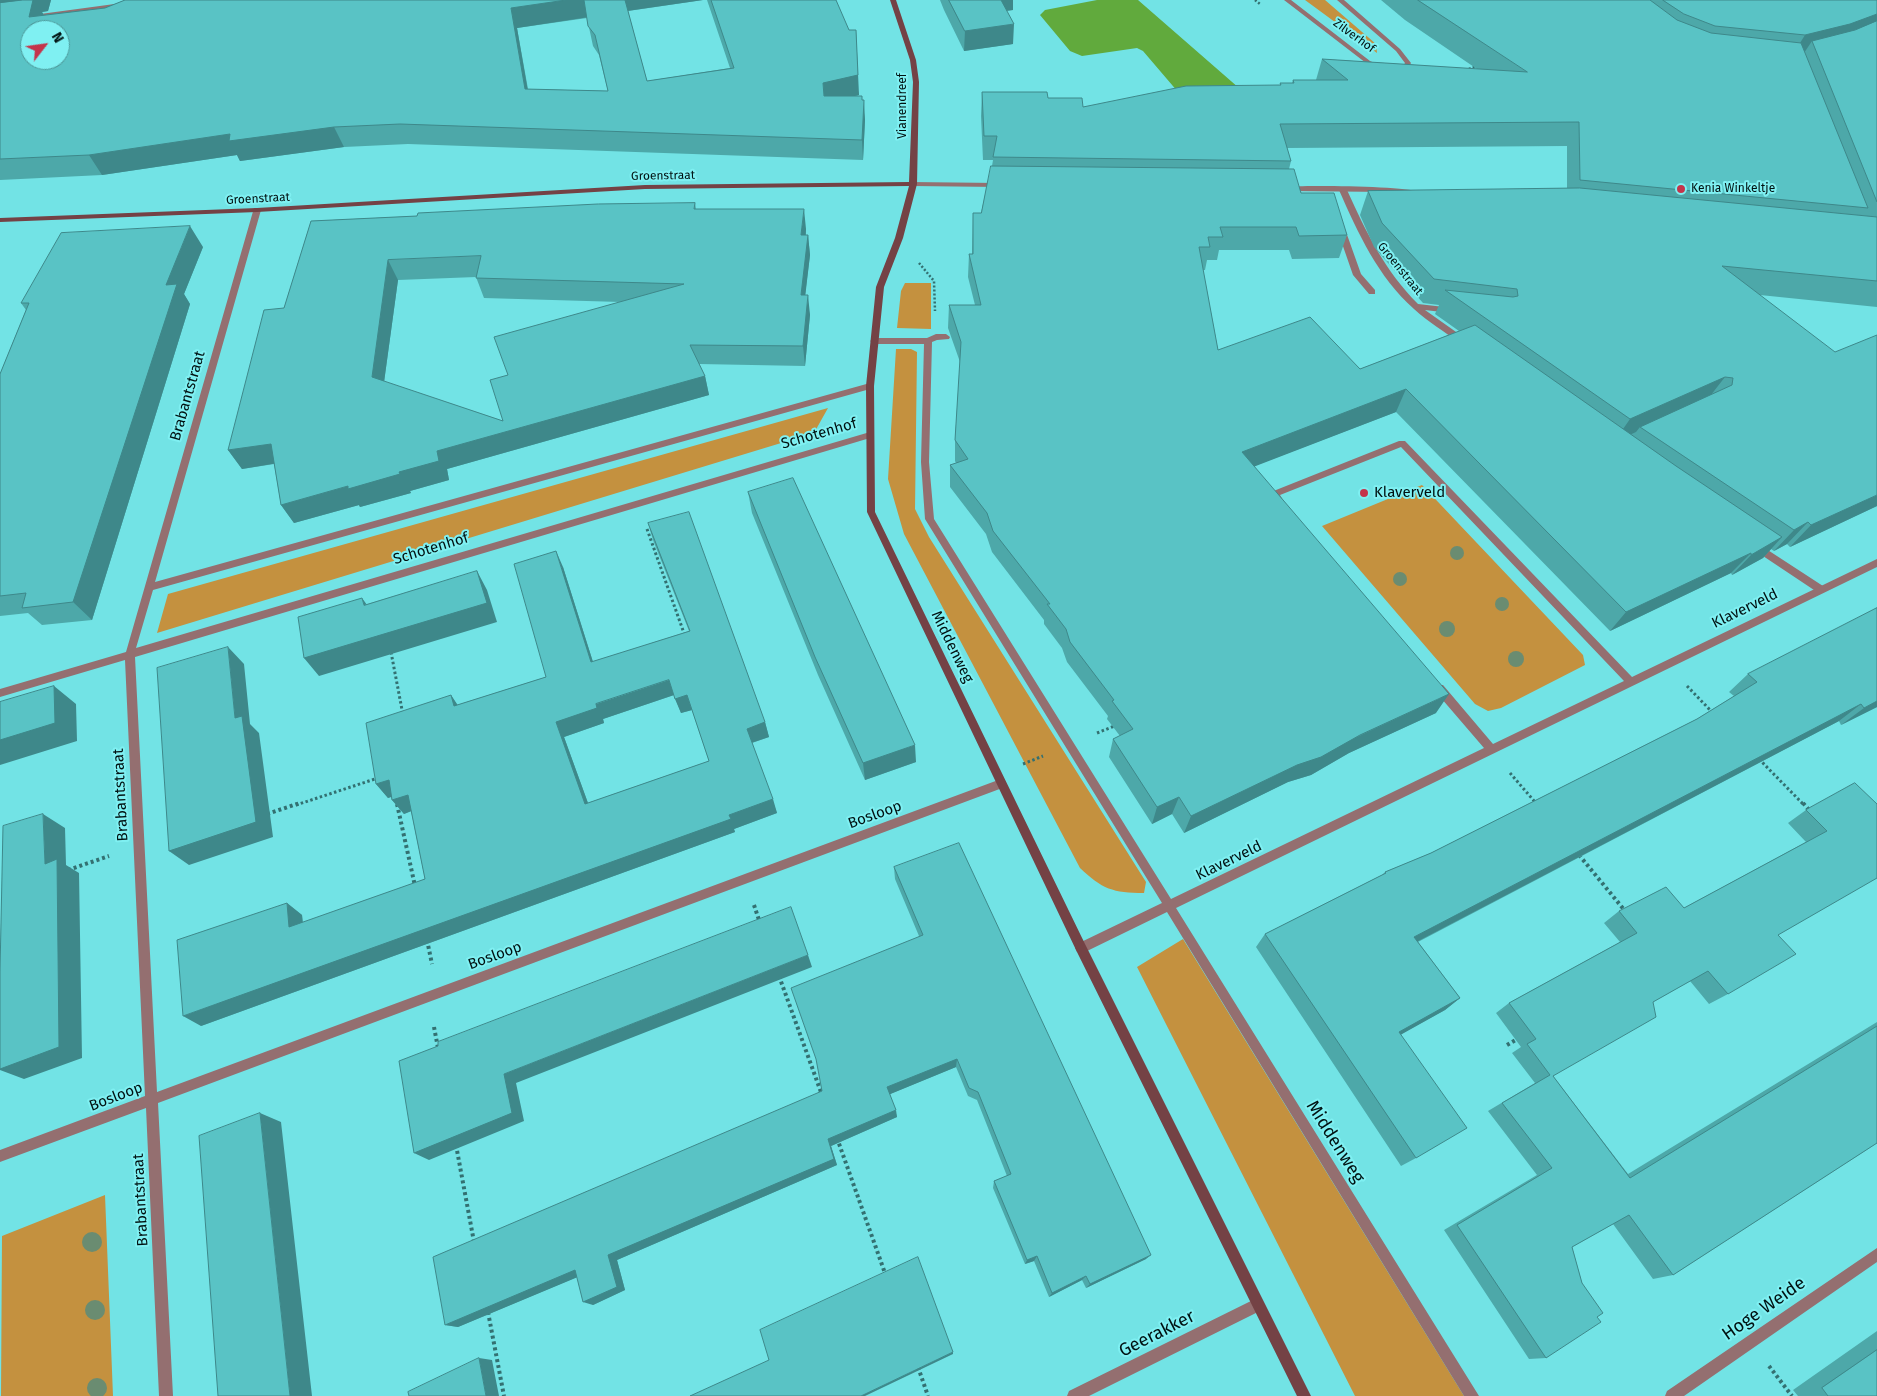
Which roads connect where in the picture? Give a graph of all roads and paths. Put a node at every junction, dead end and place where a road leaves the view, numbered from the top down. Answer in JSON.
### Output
{"nodes":[{"id":1,"x":83,"y":0,"type":"edge"},
{"id":2,"x":893,"y":0,"type":"edge"},
{"id":3,"x":1287,"y":0,"type":"edge"},
{"id":4,"x":1340,"y":0,"type":"edge"},
{"id":5,"x":127,"y":4,"type":"edge"},
{"id":6,"x":80,"y":10,"type":"junction"},
{"id":7,"x":27,"y":18,"type":"edge"},
{"id":8,"x":1484,"y":65,"type":"edge"},
{"id":9,"x":1465,"y":70,"type":"edge"},
{"id":10,"x":913,"y":184,"type":"junction"},
{"id":11,"x":1009,"y":185,"type":"edge"},
{"id":12,"x":1277,"y":189,"type":"edge"},
{"id":13,"x":1327,"y":190,"type":"junction"},
{"id":14,"x":1343,"y":190,"type":"junction"},
{"id":15,"x":1420,"y":193,"type":"edge"},
{"id":16,"x":1330,"y":199,"type":"edge"},
{"id":17,"x":256,"y":210,"type":"junction"},
{"id":18,"x":0,"y":220,"type":"edge"},
{"id":19,"x":1339,"y":224,"type":"edge"},
{"id":20,"x":899,"y":238,"type":"junction"},
{"id":21,"x":1372,"y":292,"type":"dead end"},
{"id":22,"x":1416,"y":307,"type":"junction"},
{"id":23,"x":1463,"y":312,"type":"edge"},
{"id":24,"x":946,"y":337,"type":"dead end"},
{"id":25,"x":932,"y":339,"type":"junction"},
{"id":26,"x":874,"y":341,"type":"junction"},
{"id":27,"x":1469,"y":345,"type":"edge"},
{"id":28,"x":870,"y":386,"type":"junction"},
{"id":29,"x":870,"y":435,"type":"junction"},
{"id":30,"x":637,"y":502,"type":"junction"},
{"id":31,"x":1286,"y":509,"type":"edge"},
{"id":32,"x":1746,"y":539,"type":"edge"},
{"id":33,"x":1877,"y":563,"type":"edge"},
{"id":34,"x":148,"y":588,"type":"junction"},
{"id":35,"x":1820,"y":589,"type":"junction"},
{"id":36,"x":687,"y":642,"type":"edge"},
{"id":37,"x":390,"y":647,"type":"edge"},
{"id":38,"x":130,"y":654,"type":"junction"},
{"id":39,"x":1666,"y":664,"type":"junction"},
{"id":40,"x":1630,"y":681,"type":"junction"},
{"id":41,"x":1435,"y":684,"type":"edge"},
{"id":42,"x":0,"y":693,"type":"edge"},
{"id":43,"x":1714,"y":714,"type":"edge"},
{"id":44,"x":1124,"y":721,"type":"edge"},
{"id":45,"x":404,"y":724,"type":"edge"},
{"id":46,"x":1072,"y":744,"type":"junction"},
{"id":47,"x":1491,"y":750,"type":"junction"},
{"id":48,"x":1756,"y":756,"type":"edge"},
{"id":49,"x":382,"y":777,"type":"edge"},
{"id":50,"x":999,"y":779,"type":"junction"},
{"id":51,"x":397,"y":802,"type":"edge"},
{"id":52,"x":1541,"y":809,"type":"edge"},
{"id":53,"x":1811,"y":812,"type":"edge"},
{"id":54,"x":260,"y":817,"type":"dead end"},
{"id":55,"x":138,"y":846,"type":"junction"},
{"id":56,"x":1578,"y":854,"type":"edge"},
{"id":57,"x":64,"y":871,"type":"dead end"},
{"id":58,"x":745,"y":879,"type":"junction"},
{"id":59,"x":416,"y":888,"type":"edge"},
{"id":60,"x":1168,"y":907,"type":"junction"},
{"id":61,"x":1628,"y":914,"type":"edge"},
{"id":62,"x":761,"y":925,"type":"edge"},
{"id":63,"x":426,"y":936,"type":"edge"},
{"id":64,"x":1081,"y":948,"type":"junction"},
{"id":65,"x":778,"y":972,"type":"edge"},
{"id":66,"x":433,"y":995,"type":"junction"},
{"id":67,"x":1523,"y":1036,"type":"edge"},
{"id":68,"x":1507,"y":1045,"type":"dead end"},
{"id":69,"x":439,"y":1056,"type":"edge"},
{"id":70,"x":151,"y":1100,"type":"junction"},
{"id":71,"x":824,"y":1102,"type":"edge"},
{"id":72,"x":834,"y":1130,"type":"edge"},
{"id":73,"x":456,"y":1144,"type":"edge"},
{"id":74,"x":0,"y":1156,"type":"edge"},
{"id":75,"x":476,"y":1251,"type":"edge"},
{"id":76,"x":1877,"y":1254,"type":"edge"},
{"id":77,"x":889,"y":1286,"type":"edge"},
{"id":78,"x":1257,"y":1305,"type":"junction"},
{"id":79,"x":487,"y":1309,"type":"edge"},
{"id":80,"x":1751,"y":1341,"type":"junction"},
{"id":81,"x":915,"y":1359,"type":"edge"},
{"id":82,"x":166,"y":1396,"type":"edge"},
{"id":83,"x":504,"y":1396,"type":"edge"},
{"id":84,"x":928,"y":1396,"type":"edge"},
{"id":85,"x":1074,"y":1396,"type":"edge"},
{"id":86,"x":1304,"y":1396,"type":"edge"},
{"id":87,"x":1472,"y":1396,"type":"edge"},
{"id":88,"x":1672,"y":1396,"type":"edge"},
{"id":89,"x":1792,"y":1396,"type":"edge"}],
"edges":[{"from":1,"to":6,"type":"street"},
{"from":2,"to":10,"type":"street","name":"Vianendreef"},
{"from":3,"to":4,"type":"street","name":"Zilverhof"},
{"from":5,"to":6,"type":"street"},
{"from":6,"to":7,"type":"street"},
{"from":8,"to":9,"type":"path"},
{"from":10,"to":11,"type":"street","name":"Groenstraat"},
{"from":10,"to":17,"type":"street","name":"Groenstraat"},
{"from":10,"to":20,"type":"street","name":"Middenweg"},
{"from":12,"to":13,"type":"street"},
{"from":13,"to":14,"type":"street"},
{"from":13,"to":16,"type":"street"},
{"from":14,"to":15,"type":"street"},
{"from":14,"to":22,"type":"street","name":"Groenstraat"},
{"from":17,"to":18,"type":"street","name":"Groenstraat"},
{"from":17,"to":34,"type":"street","name":"Brabantstraat"},
{"from":19,"to":21,"type":"street"},
{"from":20,"to":25,"type":"path"},
{"from":20,"to":26,"type":"street","name":"Middenweg"},
{"from":22,"to":23,"type":"street"},
{"from":22,"to":27,"type":"street","name":"Groenstraat"},
{"from":24,"to":25,"type":"street"},
{"from":25,"to":26,"type":"street"},
{"from":25,"to":46,"type":"street","name":"Middenweg"},
{"from":26,"to":28,"type":"street","name":"Middenweg"},
{"from":28,"to":29,"type":"street","name":"Middenweg"},
{"from":28,"to":34,"type":"street"},
{"from":29,"to":30,"type":"street","name":"Schotenhof"},
{"from":29,"to":50,"type":"street","name":"Middenweg"},
{"from":30,"to":36,"type":"path"},
{"from":30,"to":38,"type":"street","name":"Schotenhof"},
{"from":31,"to":40,"type":"street"},
{"from":32,"to":35,"type":"street"},
{"from":33,"to":35,"type":"street","name":"Klaverveld"},
{"from":34,"to":38,"type":"street","name":"Brabantstraat"},
{"from":35,"to":39,"type":"street","name":"Klaverveld"},
{"from":37,"to":45,"type":"path"},
{"from":38,"to":42,"type":"street","name":"Schotenhof"},
{"from":38,"to":55,"type":"street","name":"Brabantstraat"},
{"from":39,"to":40,"type":"street","name":"Klaverveld"},
{"from":39,"to":43,"type":"path"},
{"from":40,"to":47,"type":"street","name":"Klaverveld"},
{"from":41,"to":47,"type":"street"},
{"from":44,"to":46,"type":"path"},
{"from":46,"to":50,"type":"path"},
{"from":46,"to":60,"type":"street","name":"Middenweg"},
{"from":47,"to":52,"type":"path"},
{"from":47,"to":60,"type":"street","name":"Klaverveld"},
{"from":48,"to":53,"type":"path"},
{"from":49,"to":54,"type":"path"},
{"from":50,"to":58,"type":"street","name":"Bosloop"},
{"from":50,"to":64,"type":"street","name":"Middenweg"},
{"from":51,"to":59,"type":"path"},
{"from":55,"to":57,"type":"path"},
{"from":55,"to":70,"type":"street","name":"Brabantstraat"},
{"from":56,"to":61,"type":"path"},
{"from":58,"to":62,"type":"path"},
{"from":58,"to":66,"type":"street","name":"Bosloop"},
{"from":60,"to":64,"type":"street"},
{"from":60,"to":87,"type":"street","name":"Middenweg"},
{"from":63,"to":66,"type":"path"},
{"from":64,"to":78,"type":"street","name":"Middenweg"},
{"from":65,"to":71,"type":"path"},
{"from":66,"to":69,"type":"path"},
{"from":66,"to":70,"type":"street","name":"Bosloop"},
{"from":67,"to":68,"type":"path"},
{"from":70,"to":74,"type":"street","name":"Bosloop"},
{"from":70,"to":82,"type":"street","name":"Brabantstraat"},
{"from":72,"to":77,"type":"path"},
{"from":73,"to":75,"type":"path"},
{"from":76,"to":80,"type":"street","name":"Hoge Weide"},
{"from":78,"to":85,"type":"street","name":"Geerakker"},
{"from":78,"to":86,"type":"street","name":"Middenweg"},
{"from":79,"to":83,"type":"path"},
{"from":80,"to":88,"type":"street","name":"Hoge Weide"},
{"from":80,"to":89,"type":"path"},
{"from":81,"to":84,"type":"path"}]}
